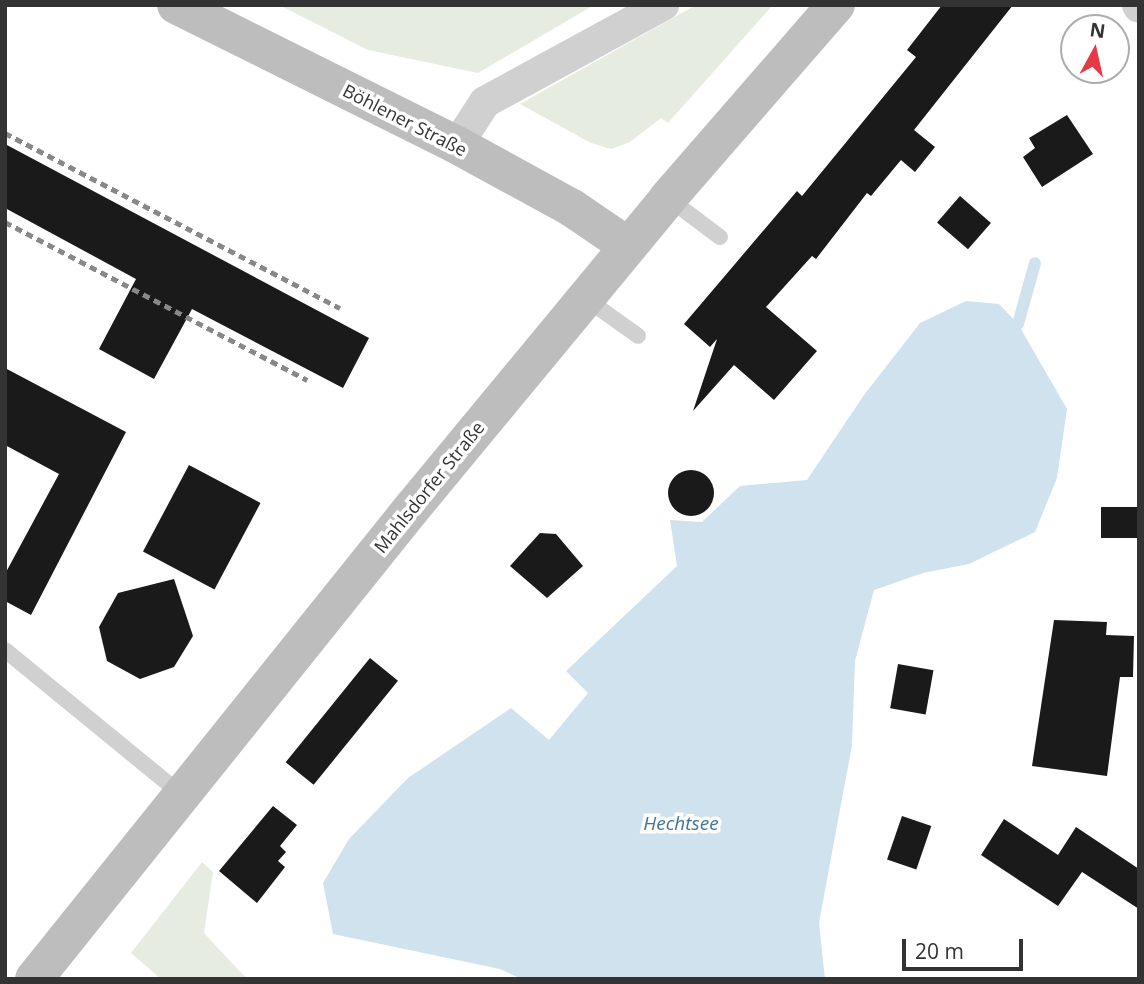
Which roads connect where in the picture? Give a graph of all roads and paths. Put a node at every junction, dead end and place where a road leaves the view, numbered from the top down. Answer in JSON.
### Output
{"nodes":[{"id":1,"x":176,"y":5,"type":"edge"},
{"id":2,"x":663,"y":5,"type":"edge"},
{"id":3,"x":836,"y":5,"type":"edge"},
{"id":4,"x":457,"y":145,"type":"junction"},
{"id":5,"x":668,"y":198,"type":"junction"},
{"id":6,"x":720,"y":237,"type":"dead end"},
{"id":7,"x":628,"y":246,"type":"junction"},
{"id":8,"x":585,"y":298,"type":"junction"},
{"id":9,"x":638,"y":336,"type":"dead end"},
{"id":10,"x":5,"y":650,"type":"edge"},
{"id":11,"x":180,"y":793,"type":"junction"},
{"id":12,"x":34,"y":979,"type":"edge"}],
"edges":[{"from":1,"to":4,"type":"main road","name":"Böhlener Straße"},
{"from":2,"to":4,"type":"street"},
{"from":3,"to":5,"type":"main road","name":"Mahlsdorfer Straße"},
{"from":4,"to":7,"type":"main road","name":"Böhlener Straße"},
{"from":5,"to":6,"type":"lane"},
{"from":5,"to":7,"type":"main road","name":"Mahlsdorfer Straße"},
{"from":7,"to":8,"type":"main road","name":"Mahlsdorfer Straße"},
{"from":8,"to":9,"type":"lane"},
{"from":8,"to":11,"type":"main road","name":"Mahlsdorfer Straße"},
{"from":10,"to":11,"type":"lane"},
{"from":11,"to":12,"type":"main road","name":"Mahlsdorfer Straße"}]}
